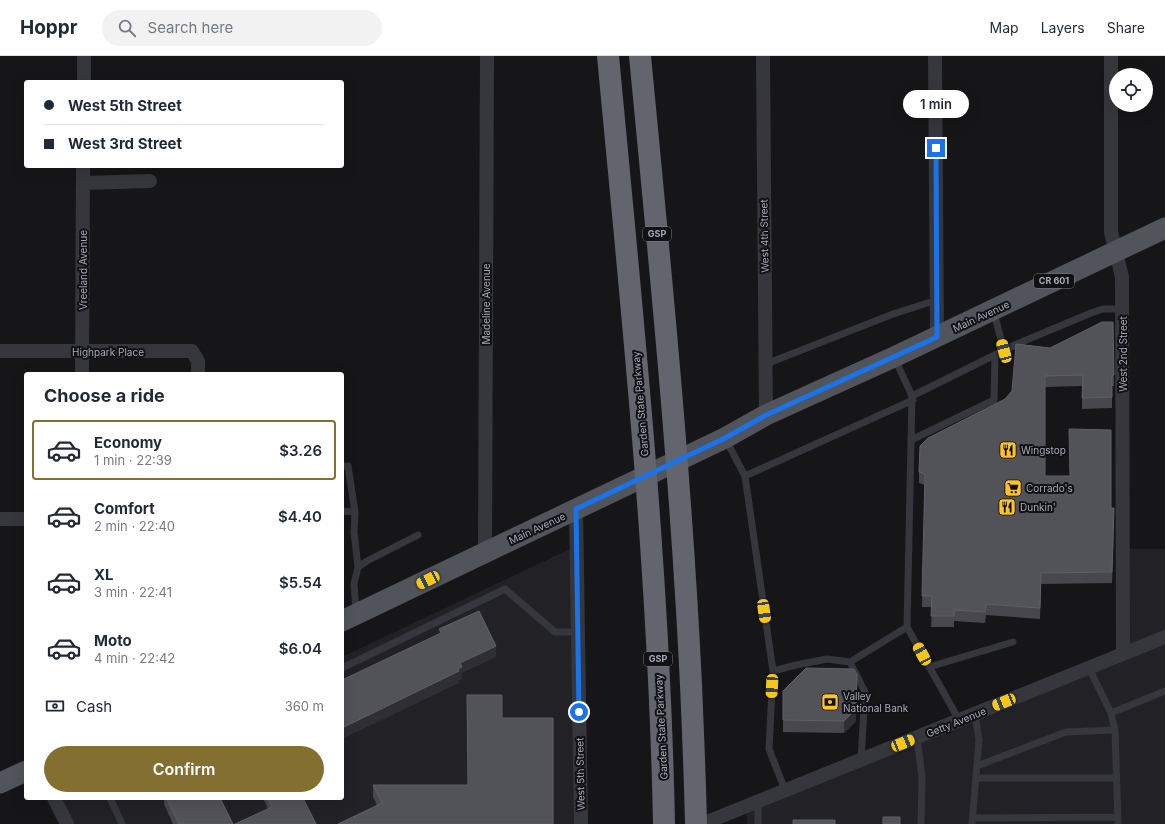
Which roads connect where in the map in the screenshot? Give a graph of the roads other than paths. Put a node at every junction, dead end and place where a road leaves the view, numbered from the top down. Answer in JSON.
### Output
{"nodes":[{"id":1,"x":84,"y":56,"type":"edge"},
{"id":2,"x":487,"y":56,"type":"edge"},
{"id":3,"x":608,"y":56,"type":"edge"},
{"id":4,"x":640,"y":56,"type":"edge"},
{"id":5,"x":763,"y":56,"type":"edge"},
{"id":6,"x":935,"y":56,"type":"edge"},
{"id":7,"x":1111,"y":56,"type":"edge"},
{"id":8,"x":84,"y":80,"type":"edge"},
{"id":9,"x":83,"y":168,"type":"edge"},
{"id":10,"x":150,"y":182,"type":"dead end"},
{"id":11,"x":83,"y":183,"type":"junction"},
{"id":12,"x":1165,"y":228,"type":"edge"},
{"id":13,"x":1116,"y":252,"type":"junction"},
{"id":14,"x":937,"y":300,"type":"junction"},
{"id":15,"x":1122,"y":309,"type":"junction"},
{"id":16,"x":993,"y":310,"type":"junction"},
{"id":17,"x":937,"y":337,"type":"junction"},
{"id":18,"x":0,"y":351,"type":"edge"},
{"id":19,"x":1004,"y":351,"type":"junction"},
{"id":20,"x":82,"y":352,"type":"junction"},
{"id":21,"x":996,"y":355,"type":"junction"},
{"id":22,"x":894,"y":357,"type":"junction"},
{"id":23,"x":766,"y":364,"type":"junction"},
{"id":24,"x":82,"y":372,"type":"edge"},
{"id":25,"x":198,"y":372,"type":"edge"},
{"id":26,"x":913,"y":398,"type":"junction"},
{"id":27,"x":766,"y":415,"type":"junction"},
{"id":28,"x":725,"y":438,"type":"junction"},
{"id":29,"x":912,"y":440,"type":"junction"},
{"id":30,"x":344,"y":466,"type":"edge"},
{"id":31,"x":745,"y":476,"type":"junction"},
{"id":32,"x":576,"y":509,"type":"junction"},
{"id":33,"x":344,"y":511,"type":"edge"},
{"id":34,"x":355,"y":512,"type":"junction"},
{"id":35,"x":0,"y":519,"type":"edge"},
{"id":36,"x":24,"y":519,"type":"edge"},
{"id":37,"x":418,"y":535,"type":"dead end"},
{"id":38,"x":485,"y":552,"type":"junction"},
{"id":39,"x":358,"y":567,"type":"junction"},
{"id":40,"x":349,"y":617,"type":"edge"},
{"id":41,"x":907,"y":627,"type":"junction"},
{"id":42,"x":578,"y":632,"type":"junction"},
{"id":43,"x":1165,"y":637,"type":"edge"},
{"id":44,"x":1013,"y":642,"type":"dead end"},
{"id":45,"x":1124,"y":654,"type":"junction"},
{"id":46,"x":850,"y":662,"type":"junction"},
{"id":47,"x":344,"y":667,"type":"edge"},
{"id":48,"x":929,"y":667,"type":"junction"},
{"id":49,"x":1089,"y":668,"type":"junction"},
{"id":50,"x":773,"y":671,"type":"junction"},
{"id":51,"x":1165,"y":692,"type":"edge"},
{"id":52,"x":1111,"y":713,"type":"junction"},
{"id":53,"x":975,"y":714,"type":"junction"},
{"id":54,"x":959,"y":720,"type":"junction"},
{"id":55,"x":1115,"y":730,"type":"junction"},
{"id":56,"x":917,"y":737,"type":"junction"},
{"id":57,"x":862,"y":760,"type":"junction"},
{"id":58,"x":977,"y":766,"type":"junction"},
{"id":59,"x":24,"y":772,"type":"edge"},
{"id":60,"x":976,"y":778,"type":"junction"},
{"id":61,"x":1116,"y":778,"type":"junction"},
{"id":62,"x":0,"y":783,"type":"edge"},
{"id":63,"x":785,"y":790,"type":"junction"},
{"id":64,"x":55,"y":800,"type":"edge"},
{"id":65,"x":111,"y":800,"type":"edge"},
{"id":66,"x":758,"y":802,"type":"junction"},
{"id":67,"x":1118,"y":820,"type":"edge"},
{"id":68,"x":973,"y":821,"type":"edge"},
{"id":69,"x":67,"y":824,"type":"edge"},
{"id":70,"x":122,"y":824,"type":"edge"},
{"id":71,"x":581,"y":824,"type":"edge"},
{"id":72,"x":664,"y":824,"type":"edge"},
{"id":73,"x":696,"y":824,"type":"edge"},
{"id":74,"x":702,"y":824,"type":"edge"},
{"id":75,"x":758,"y":824,"type":"edge"},
{"id":76,"x":920,"y":824,"type":"edge"}],
"edges":[{"from":1,"to":8,"type":"street"},
{"from":2,"to":38,"type":"street","name":"Madeline Avenue"},
{"from":3,"to":72,"type":"highway","name":"Garden State Parkway","number":"GSP"},
{"from":4,"to":73,"type":"highway","number":"GSP"},
{"from":5,"to":23,"type":"street","name":"West 4th Street"},
{"from":6,"to":14,"type":"street"},
{"from":7,"to":13,"type":"street","name":"West 2nd Street"},
{"from":9,"to":11,"type":"street","name":"Vreeland Avenue"},
{"from":10,"to":11,"type":"street"},
{"from":11,"to":20,"type":"street","name":"Vreeland Avenue"},
{"from":12,"to":13,"type":"main road","name":"Main Avenue","number":"CR 601"},
{"from":13,"to":15,"type":"street","name":"West 2nd Street"},
{"from":13,"to":16,"type":"main road","name":"Main Avenue","number":"CR 601"},
{"from":14,"to":17,"type":"street"},
{"from":14,"to":23,"type":"lane"},
{"from":15,"to":19,"type":"lane"},
{"from":15,"to":45,"type":"street","name":"West 2nd Street"},
{"from":16,"to":17,"type":"main road","name":"Main Avenue","number":"CR 601"},
{"from":16,"to":19,"type":"lane"},
{"from":17,"to":22,"type":"main road","name":"Main Avenue","number":"CR 601"},
{"from":18,"to":20,"type":"street","name":"Highpark Place"},
{"from":19,"to":21,"type":"lane"},
{"from":20,"to":24,"type":"street","name":"Vreeland Avenue"},
{"from":20,"to":25,"type":"street","name":"Highpark Place"},
{"from":21,"to":26,"type":"lane"},
{"from":21,"to":29,"type":"lane"},
{"from":22,"to":26,"type":"lane"},
{"from":22,"to":27,"type":"main road","name":"Main Avenue","number":"CR 601"},
{"from":23,"to":27,"type":"street","name":"West 4th Street"},
{"from":26,"to":29,"type":"lane"},
{"from":26,"to":31,"type":"lane"},
{"from":27,"to":28,"type":"main road","name":"Main Avenue","number":"CR 601"},
{"from":28,"to":31,"type":"lane"},
{"from":28,"to":32,"type":"main road","name":"Main Avenue","number":"CR 601"},
{"from":29,"to":41,"type":"lane"},
{"from":30,"to":34,"type":"lane"},
{"from":31,"to":50,"type":"lane"},
{"from":32,"to":38,"type":"main road","name":"Main Avenue","number":"CR 601"},
{"from":32,"to":42,"type":"street","name":"West 5th Street"},
{"from":33,"to":34,"type":"lane"},
{"from":34,"to":39,"type":"lane"},
{"from":35,"to":36,"type":"street"},
{"from":37,"to":39,"type":"lane"},
{"from":38,"to":40,"type":"main road","name":"Main Avenue","number":"CR 601"},
{"from":39,"to":40,"type":"lane"},
{"from":41,"to":46,"type":"lane"},
{"from":41,"to":48,"type":"lane"},
{"from":42,"to":47,"type":"lane"},
{"from":42,"to":71,"type":"street","name":"West 5th Street"},
{"from":43,"to":45,"type":"street","name":"Getty Avenue"},
{"from":44,"to":48,"type":"lane"},
{"from":45,"to":49,"type":"street","name":"Getty Avenue"},
{"from":46,"to":50,"type":"lane"},
{"from":46,"to":57,"type":"lane"},
{"from":48,"to":54,"type":"lane"},
{"from":49,"to":52,"type":"lane"},
{"from":49,"to":53,"type":"street","name":"Getty Avenue"},
{"from":50,"to":63,"type":"lane"},
{"from":51,"to":52,"type":"lane"},
{"from":52,"to":55,"type":"lane"},
{"from":53,"to":54,"type":"street","name":"Getty Avenue"},
{"from":53,"to":58,"type":"lane"},
{"from":54,"to":56,"type":"street","name":"Getty Avenue"},
{"from":55,"to":58,"type":"lane"},
{"from":55,"to":61,"type":"lane"},
{"from":56,"to":57,"type":"street","name":"Getty Avenue"},
{"from":56,"to":76,"type":"lane"},
{"from":57,"to":63,"type":"street","name":"Getty Avenue"},
{"from":58,"to":60,"type":"lane"},
{"from":59,"to":62,"type":"main road"},
{"from":60,"to":61,"type":"lane"},
{"from":60,"to":68,"type":"lane"},
{"from":61,"to":67,"type":"lane"},
{"from":63,"to":66,"type":"street","name":"Getty Avenue"},
{"from":64,"to":69,"type":"street"},
{"from":65,"to":70,"type":"lane"},
{"from":66,"to":74,"type":"street","name":"Getty Avenue"},
{"from":66,"to":75,"type":"lane"},
{"from":67,"to":68,"type":"lane"}]}
